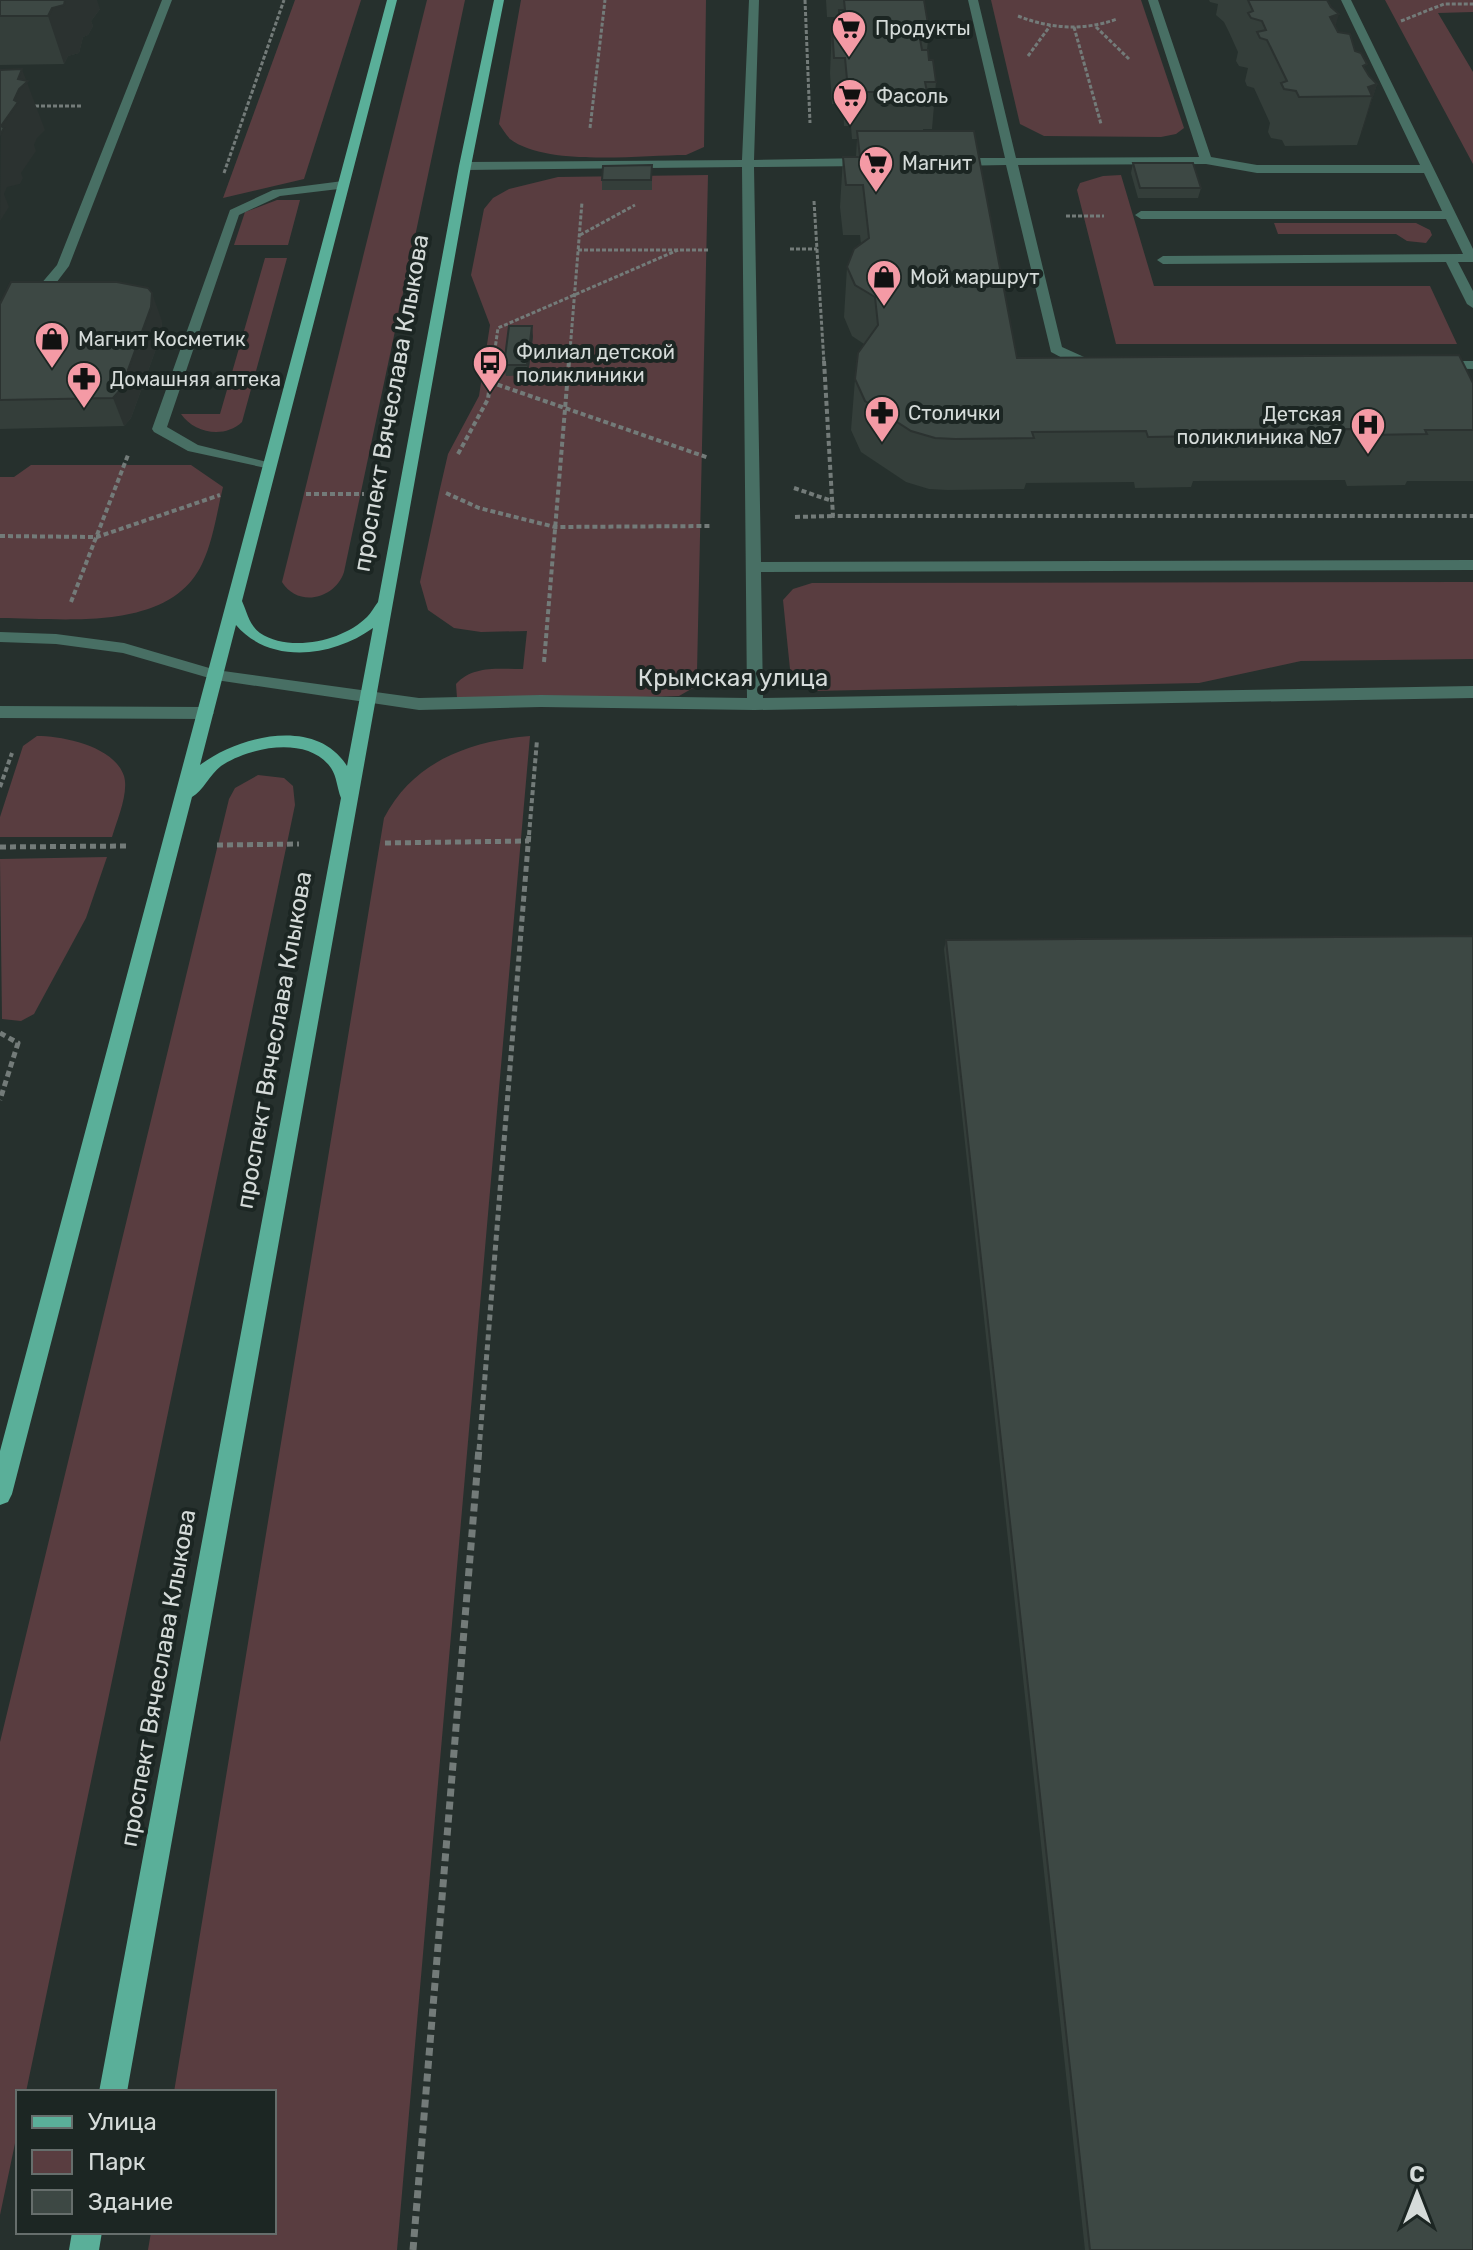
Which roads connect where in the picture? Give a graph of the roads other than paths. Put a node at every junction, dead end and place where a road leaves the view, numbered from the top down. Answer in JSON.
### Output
{"nodes":[{"id":1,"x":167,"y":0,"type":"edge"},
{"id":2,"x":392,"y":0,"type":"edge"},
{"id":3,"x":499,"y":0,"type":"edge"},
{"id":4,"x":754,"y":0,"type":"edge"},
{"id":5,"x":973,"y":0,"type":"edge"},
{"id":6,"x":1153,"y":0,"type":"edge"},
{"id":7,"x":1346,"y":0,"type":"edge"},
{"id":8,"x":1206,"y":160,"type":"junction"},
{"id":9,"x":1012,"y":161,"type":"junction"},
{"id":10,"x":889,"y":162,"type":"edge"},
{"id":11,"x":935,"y":162,"type":"edge"},
{"id":12,"x":748,"y":164,"type":"junction"},
{"id":13,"x":465,"y":166,"type":"junction"},
{"id":14,"x":1429,"y":169,"type":"junction"},
{"id":15,"x":343,"y":185,"type":"junction"},
{"id":16,"x":1141,"y":215,"type":"road end"},
{"id":17,"x":1450,"y":215,"type":"junction"},
{"id":18,"x":1450,"y":258,"type":"junction"},
{"id":19,"x":1472,"y":258,"type":"edge"},
{"id":20,"x":1163,"y":260,"type":"dead end"},
{"id":21,"x":1473,"y":304,"type":"edge"},
{"id":22,"x":0,"y":307,"type":"edge"},
{"id":23,"x":1419,"y":365,"type":"edge"},
{"id":24,"x":1473,"y":365,"type":"edge"},
{"id":25,"x":1115,"y":366,"type":"edge"},
{"id":26,"x":270,"y":467,"type":"junction"},
{"id":27,"x":1473,"y":565,"type":"edge"},
{"id":28,"x":753,"y":567,"type":"junction"},
{"id":29,"x":236,"y":599,"type":"junction"},
{"id":30,"x":385,"y":601,"type":"junction"},
{"id":31,"x":0,"y":637,"type":"edge"},
{"id":32,"x":216,"y":675,"type":"junction"},
{"id":33,"x":1473,"y":692,"type":"edge"},
{"id":34,"x":368,"y":698,"type":"junction"},
{"id":35,"x":755,"y":704,"type":"junction"},
{"id":36,"x":0,"y":712,"type":"edge"},
{"id":37,"x":206,"y":713,"type":"junction"},
{"id":38,"x":349,"y":799,"type":"junction"},
{"id":39,"x":183,"y":802,"type":"junction"},
{"id":40,"x":0,"y":1494,"type":"edge"},
{"id":41,"x":113,"y":2090,"type":"edge"}],
"edges":[{"from":1,"to":22,"type":"street"},
{"from":2,"to":15,"type":"main road"},
{"from":3,"to":13,"type":"main road","name":"проспект Вячеслава Клыкова"},
{"from":4,"to":12,"type":"street"},
{"from":5,"to":9,"type":"street"},
{"from":6,"to":8,"type":"street"},
{"from":7,"to":14,"type":"street"},
{"from":8,"to":9,"type":"street"},
{"from":8,"to":14,"type":"street"},
{"from":9,"to":11,"type":"street"},
{"from":9,"to":25,"type":"street"},
{"from":10,"to":12,"type":"street"},
{"from":12,"to":13,"type":"street"},
{"from":12,"to":28,"type":"street"},
{"from":13,"to":30,"type":"main road","name":"проспект Вячеслава Клыкова"},
{"from":14,"to":17,"type":"street"},
{"from":15,"to":26,"type":"main road"},
{"from":15,"to":26,"type":"street"},
{"from":16,"to":17,"type":"street"},
{"from":17,"to":19,"type":"street"},
{"from":18,"to":19,"type":"street"},
{"from":18,"to":20,"type":"street"},
{"from":18,"to":21,"type":"street"},
{"from":23,"to":24,"type":"street"},
{"from":26,"to":29,"type":"main road"},
{"from":27,"to":28,"type":"street"},
{"from":28,"to":35,"type":"street"},
{"from":29,"to":30,"type":"main road"},
{"from":29,"to":32,"type":"main road"},
{"from":30,"to":34,"type":"main road","name":"проспект Вячеслава Клыкова"},
{"from":31,"to":32,"type":"street","name":"Крымская улица"},
{"from":32,"to":34,"type":"street","name":"Крымская улица"},
{"from":32,"to":37,"type":"main road"},
{"from":33,"to":35,"type":"street","name":"Крымская улица"},
{"from":34,"to":35,"type":"street","name":"Крымская улица"},
{"from":34,"to":38,"type":"main road","name":"проспект Вячеслава Клыкова"},
{"from":36,"to":37,"type":"street"},
{"from":37,"to":39,"type":"main road"},
{"from":38,"to":39,"type":"main road"},
{"from":38,"to":41,"type":"main road","name":"проспект Вячеслава Клыкова"},
{"from":39,"to":40,"type":"main road"}]}
